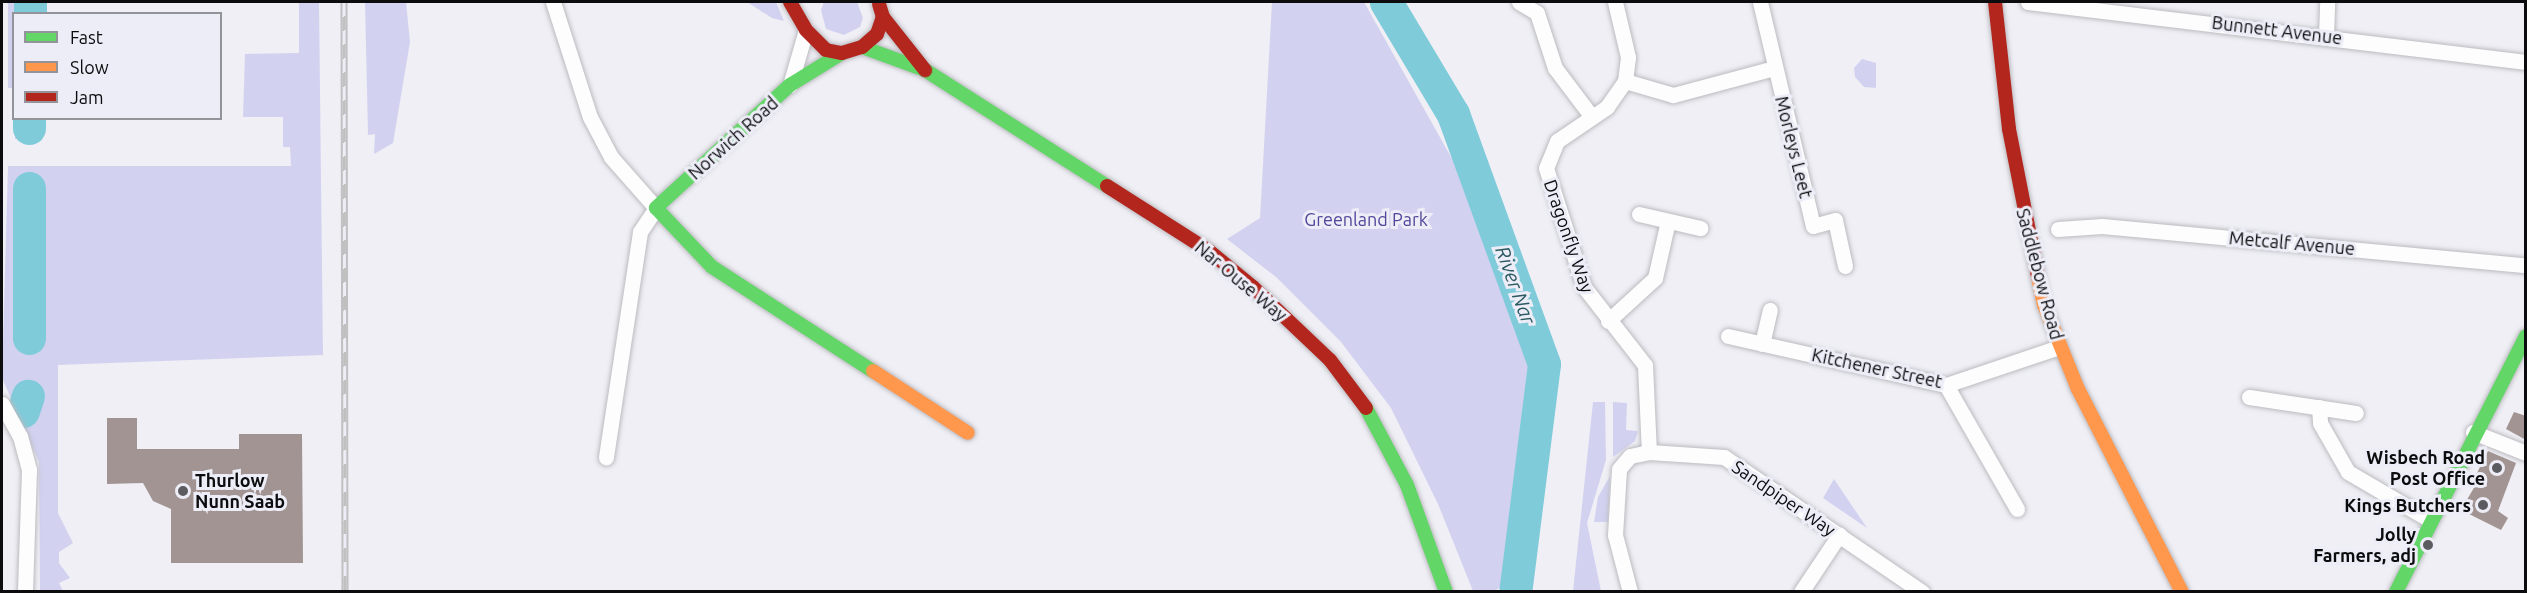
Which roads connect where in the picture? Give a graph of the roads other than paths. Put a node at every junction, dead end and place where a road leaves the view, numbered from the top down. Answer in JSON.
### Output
{"nodes":[{"id":1,"x":553,"y":2,"type":"edge"},
{"id":2,"x":790,"y":2,"type":"edge"},
{"id":3,"x":807,"y":2,"type":"edge"},
{"id":4,"x":879,"y":2,"type":"edge"},
{"id":5,"x":1519,"y":2,"type":"edge"},
{"id":6,"x":1615,"y":2,"type":"edge"},
{"id":7,"x":1765,"y":2,"type":"edge"},
{"id":8,"x":1995,"y":2,"type":"edge"},
{"id":9,"x":2028,"y":2,"type":"edge"},
{"id":10,"x":2327,"y":2,"type":"edge"},
{"id":11,"x":883,"y":18,"type":"junction"},
{"id":12,"x":804,"y":23,"type":"junction"},
{"id":13,"x":2326,"y":36,"type":"junction"},
{"id":14,"x":862,"y":47,"type":"junction"},
{"id":15,"x":842,"y":53,"type":"junction"},
{"id":16,"x":2526,"y":62,"type":"edge"},
{"id":17,"x":1774,"y":68,"type":"junction"},
{"id":18,"x":925,"y":70,"type":"junction"},
{"id":19,"x":1625,"y":81,"type":"junction"},
{"id":20,"x":790,"y":86,"type":"junction"},
{"id":21,"x":1592,"y":117,"type":"junction"},
{"id":22,"x":656,"y":208,"type":"junction"},
{"id":23,"x":1639,"y":214,"type":"dead end"},
{"id":24,"x":1668,"y":221,"type":"junction"},
{"id":25,"x":1700,"y":228,"type":"dead end"},
{"id":26,"x":2058,"y":229,"type":"dead end"},
{"id":27,"x":2526,"y":265,"type":"edge"},
{"id":28,"x":1845,"y":266,"type":"dead end"},
{"id":29,"x":1770,"y":310,"type":"dead end"},
{"id":30,"x":1608,"y":321,"type":"junction"},
{"id":31,"x":1728,"y":336,"type":"dead end"},
{"id":32,"x":2526,"y":336,"type":"edge"},
{"id":33,"x":1762,"y":344,"type":"junction"},
{"id":34,"x":2059,"y":347,"type":"junction"},
{"id":35,"x":1946,"y":385,"type":"junction"},
{"id":36,"x":2249,"y":397,"type":"dead end"},
{"id":37,"x":2,"y":404,"type":"edge"},
{"id":38,"x":2319,"y":407,"type":"junction"},
{"id":39,"x":2356,"y":413,"type":"dead end"},
{"id":40,"x":2473,"y":432,"type":"junction"},
{"id":41,"x":968,"y":433,"type":"dead end"},
{"id":42,"x":1649,"y":452,"type":"junction"},
{"id":43,"x":2526,"y":453,"type":"edge"},
{"id":44,"x":606,"y":457,"type":"dead end"},
{"id":45,"x":2017,"y":509,"type":"dead end"},
{"id":46,"x":2430,"y":520,"type":"junction"},
{"id":47,"x":1839,"y":535,"type":"junction"},
{"id":48,"x":25,"y":591,"type":"edge"},
{"id":49,"x":1446,"y":591,"type":"edge"},
{"id":50,"x":1630,"y":591,"type":"edge"},
{"id":51,"x":1802,"y":591,"type":"edge"},
{"id":52,"x":1922,"y":591,"type":"edge"},
{"id":53,"x":2182,"y":591,"type":"edge"},
{"id":54,"x":2396,"y":591,"type":"edge"}],
"edges":[{"from":1,"to":22,"type":"street"},
{"from":2,"to":12,"type":"street"},
{"from":3,"to":12,"type":"street"},
{"from":4,"to":11,"type":"street","name":"Nar Ouse Way"},
{"from":5,"to":21,"type":"street"},
{"from":6,"to":19,"type":"street"},
{"from":7,"to":17,"type":"street","name":"Morleys Leet"},
{"from":8,"to":34,"type":"street","name":"Saddlebow Road"},
{"from":9,"to":13,"type":"street","name":"Bunnett Avenue"},
{"from":10,"to":13,"type":"street"},
{"from":11,"to":14,"type":"street"},
{"from":11,"to":18,"type":"street","name":"Nar Ouse Way"},
{"from":12,"to":15,"type":"street"},
{"from":12,"to":20,"type":"street","name":"Norwich Road"},
{"from":13,"to":16,"type":"street","name":"Bunnett Avenue"},
{"from":14,"to":15,"type":"street"},
{"from":14,"to":18,"type":"street","name":"Nar Ouse Way"},
{"from":15,"to":20,"type":"street","name":"Norwich Road"},
{"from":17,"to":19,"type":"street"},
{"from":17,"to":28,"type":"street","name":"Morleys Leet"},
{"from":18,"to":49,"type":"street","name":"Nar Ouse Way"},
{"from":19,"to":21,"type":"street","name":"Dragonfly Way"},
{"from":20,"to":22,"type":"street","name":"Norwich Road"},
{"from":21,"to":30,"type":"street","name":"Dragonfly Way"},
{"from":22,"to":41,"type":"street"},
{"from":22,"to":44,"type":"street"},
{"from":23,"to":24,"type":"street"},
{"from":24,"to":25,"type":"street"},
{"from":24,"to":30,"type":"street"},
{"from":26,"to":27,"type":"street","name":"Metcalf Avenue"},
{"from":29,"to":33,"type":"street"},
{"from":30,"to":42,"type":"street","name":"Dragonfly Way"},
{"from":31,"to":33,"type":"street","name":"Kitchener Street"},
{"from":32,"to":40,"type":"street"},
{"from":33,"to":35,"type":"street","name":"Kitchener Street"},
{"from":34,"to":35,"type":"street","name":"Kitchener Street"},
{"from":34,"to":53,"type":"street","name":"Saddlebow Road"},
{"from":35,"to":45,"type":"street"},
{"from":36,"to":38,"type":"street"},
{"from":37,"to":48,"type":"street"},
{"from":38,"to":39,"type":"street"},
{"from":38,"to":46,"type":"street"},
{"from":40,"to":43,"type":"street"},
{"from":40,"to":46,"type":"street"},
{"from":42,"to":47,"type":"street","name":"Sandpiper Way"},
{"from":42,"to":50,"type":"street","name":"Sandpiper Way"},
{"from":46,"to":54,"type":"street"},
{"from":47,"to":51,"type":"street"},
{"from":47,"to":52,"type":"street","name":"Sandpiper Way"}]}
